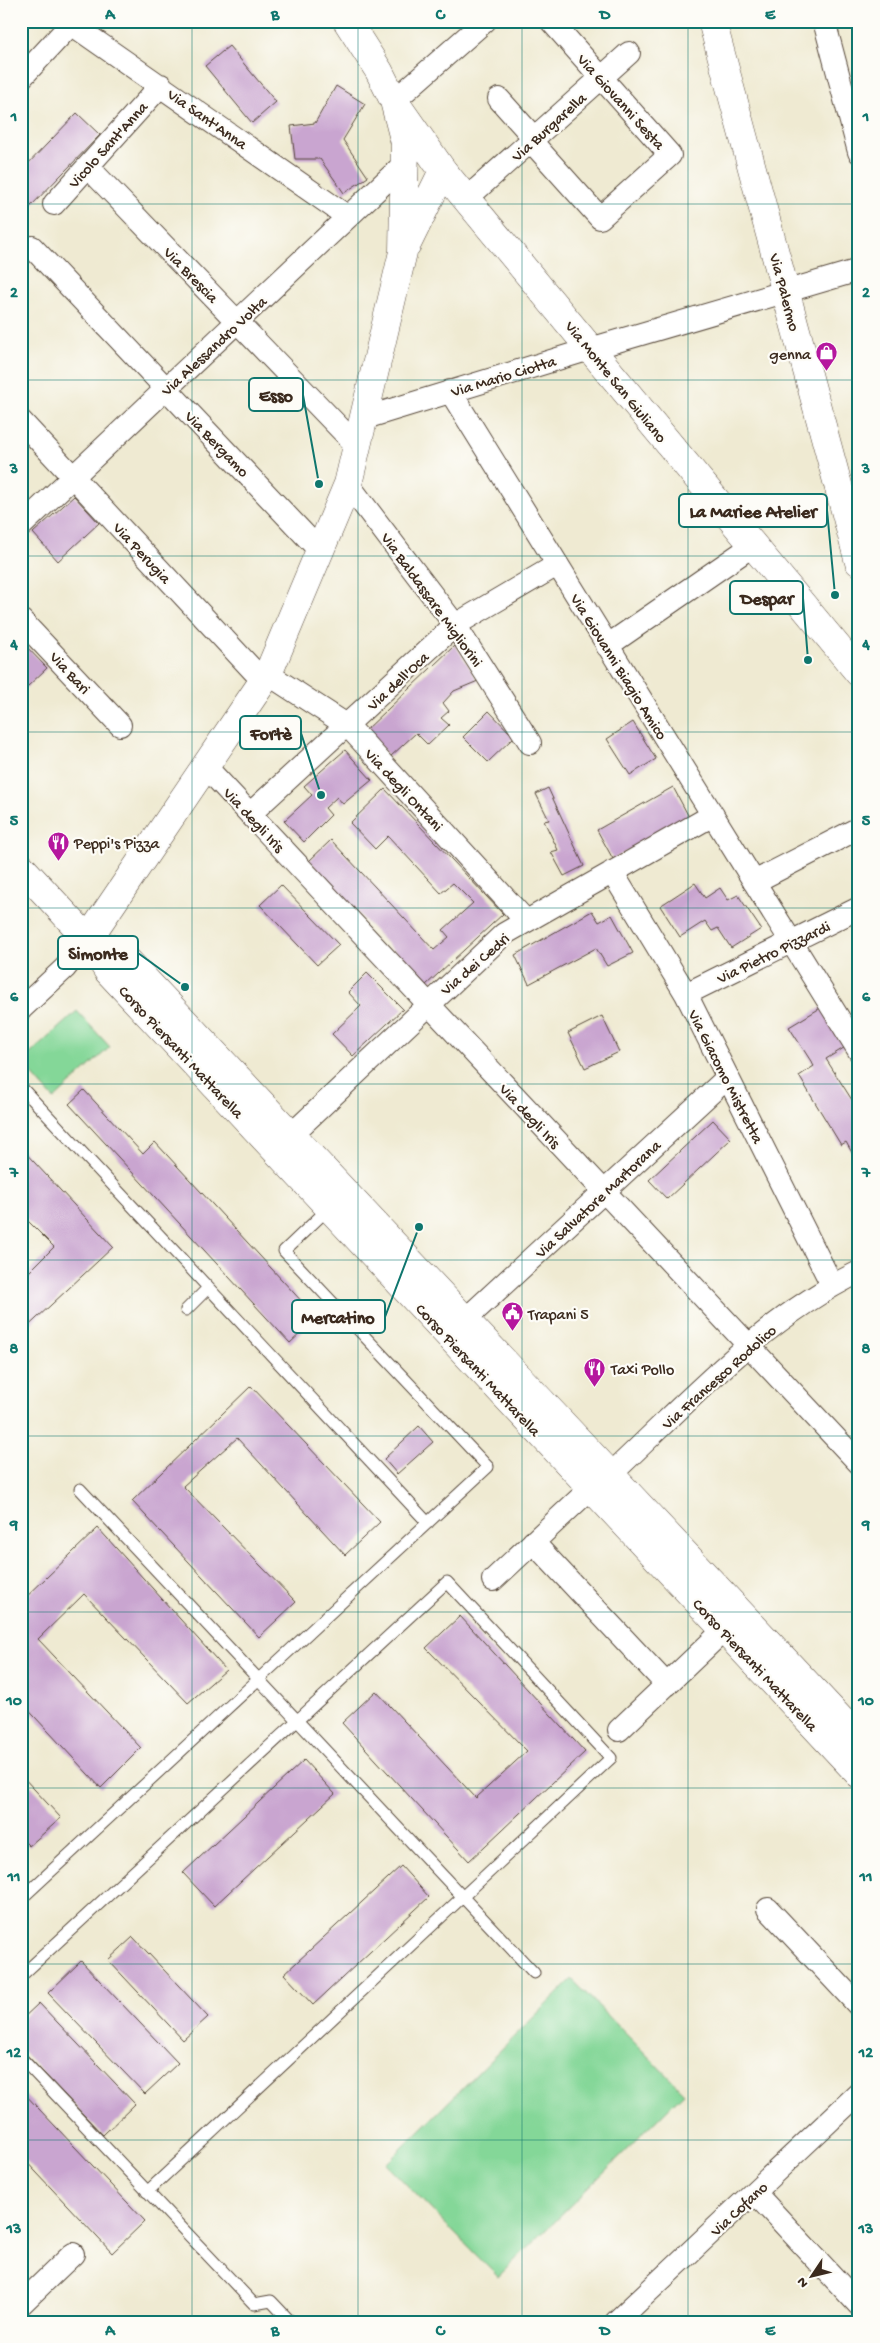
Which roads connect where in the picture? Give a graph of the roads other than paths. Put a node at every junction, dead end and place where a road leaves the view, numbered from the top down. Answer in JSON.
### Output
{"nodes":[{"id":1,"x":347,"y":21,"type":"edge"},
{"id":2,"x":485,"y":21,"type":"edge"},
{"id":3,"x":551,"y":21,"type":"edge"},
{"id":4,"x":712,"y":21,"type":"edge"},
{"id":5,"x":824,"y":21,"type":"edge"},
{"id":6,"x":69,"y":22,"type":"edge"},
{"id":7,"x":629,"y":53,"type":"dead end"},
{"id":8,"x":21,"y":78,"type":"edge"},
{"id":9,"x":601,"y":78,"type":"junction"},
{"id":10,"x":161,"y":85,"type":"junction"},
{"id":11,"x":499,"y":99,"type":"dead end"},
{"id":12,"x":394,"y":101,"type":"junction"},
{"id":13,"x":533,"y":140,"type":"junction"},
{"id":14,"x":859,"y":152,"type":"edge"},
{"id":15,"x":404,"y":164,"type":"junction"},
{"id":16,"x":88,"y":166,"type":"junction"},
{"id":17,"x":443,"y":170,"type":"junction"},
{"id":18,"x":466,"y":199,"type":"junction"},
{"id":19,"x":54,"y":204,"type":"dead end"},
{"id":20,"x":348,"y":217,"type":"junction"},
{"id":21,"x":32,"y":247,"type":"dead end"},
{"id":22,"x":403,"y":252,"type":"junction"},
{"id":23,"x":859,"y":270,"type":"edge"},
{"id":24,"x":786,"y":291,"type":"junction"},
{"id":25,"x":238,"y":322,"type":"junction"},
{"id":26,"x":590,"y":348,"type":"junction"},
{"id":27,"x":167,"y":389,"type":"junction"},
{"id":28,"x":450,"y":392,"type":"junction"},
{"id":29,"x":365,"y":418,"type":"junction"},
{"id":30,"x":21,"y":421,"type":"edge"},
{"id":31,"x":358,"y":447,"type":"junction"},
{"id":32,"x":74,"y":477,"type":"junction"},
{"id":33,"x":348,"y":484,"type":"junction"},
{"id":34,"x":21,"y":526,"type":"edge"},
{"id":35,"x":752,"y":546,"type":"junction"},
{"id":36,"x":321,"y":552,"type":"junction"},
{"id":37,"x":859,"y":562,"type":"edge"},
{"id":38,"x":558,"y":565,"type":"junction"},
{"id":39,"x":21,"y":620,"type":"edge"},
{"id":40,"x":455,"y":625,"type":"junction"},
{"id":41,"x":607,"y":646,"type":"junction"},
{"id":42,"x":854,"y":660,"type":"edge"},
{"id":43,"x":266,"y":678,"type":"junction"},
{"id":44,"x":120,"y":725,"type":"dead end"},
{"id":45,"x":348,"y":726,"type":"junction"},
{"id":46,"x":530,"y":742,"type":"dead end"},
{"id":47,"x":206,"y":766,"type":"junction"},
{"id":48,"x":250,"y":814,"type":"junction"},
{"id":49,"x":713,"y":815,"type":"junction"},
{"id":50,"x":859,"y":828,"type":"edge"},
{"id":51,"x":21,"y":867,"type":"edge"},
{"id":52,"x":612,"y":872,"type":"junction"},
{"id":53,"x":754,"y":882,"type":"junction"},
{"id":54,"x":859,"y":908,"type":"edge"},
{"id":55,"x":526,"y":921,"type":"junction"},
{"id":56,"x":88,"y":939,"type":"junction"},
{"id":57,"x":791,"y":942,"type":"junction"},
{"id":58,"x":686,"y":994,"type":"junction"},
{"id":59,"x":428,"y":1004,"type":"junction"},
{"id":60,"x":21,"y":1009,"type":"edge"},
{"id":61,"x":859,"y":1051,"type":"edge"},
{"id":62,"x":728,"y":1077,"type":"junction"},
{"id":63,"x":21,"y":1087,"type":"edge"},
{"id":64,"x":291,"y":1135,"type":"junction"},
{"id":65,"x":603,"y":1192,"type":"junction"},
{"id":66,"x":337,"y":1200,"type":"junction"},
{"id":67,"x":859,"y":1272,"type":"edge"},
{"id":68,"x":832,"y":1285,"type":"junction"},
{"id":69,"x":208,"y":1288,"type":"junction"},
{"id":70,"x":186,"y":1310,"type":"dead end"},
{"id":71,"x":466,"y":1319,"type":"junction"},
{"id":72,"x":748,"y":1345,"type":"junction"},
{"id":73,"x":859,"y":1463,"type":"edge"},
{"id":74,"x":601,"y":1481,"type":"junction"},
{"id":75,"x":80,"y":1489,"type":"dead end"},
{"id":76,"x":428,"y":1523,"type":"junction"},
{"id":77,"x":533,"y":1542,"type":"junction"},
{"id":78,"x":493,"y":1580,"type":"dead end"},
{"id":79,"x":724,"y":1630,"type":"junction"},
{"id":80,"x":259,"y":1679,"type":"junction"},
{"id":81,"x":667,"y":1685,"type":"junction"},
{"id":82,"x":297,"y":1720,"type":"junction"},
{"id":83,"x":619,"y":1730,"type":"dead end"},
{"id":84,"x":856,"y":1732,"type":"edge"},
{"id":85,"x":859,"y":1774,"type":"edge"},
{"id":86,"x":463,"y":1897,"type":"junction"},
{"id":87,"x":21,"y":1899,"type":"edge"},
{"id":88,"x":768,"y":1909,"type":"dead end"},
{"id":89,"x":534,"y":1973,"type":"dead end"},
{"id":90,"x":21,"y":1976,"type":"edge"},
{"id":91,"x":859,"y":2006,"type":"edge"},
{"id":92,"x":21,"y":2058,"type":"edge"},
{"id":93,"x":859,"y":2094,"type":"edge"},
{"id":94,"x":146,"y":2192,"type":"junction"},
{"id":95,"x":754,"y":2192,"type":"junction"},
{"id":96,"x":72,"y":2254,"type":"dead end"},
{"id":97,"x":21,"y":2304,"type":"edge"},
{"id":98,"x":859,"y":2305,"type":"edge"},
{"id":99,"x":291,"y":2322,"type":"edge"},
{"id":100,"x":616,"y":2322,"type":"edge"}],
"edges":[{"from":1,"to":12,"type":"main road"},
{"from":2,"to":12,"type":"street"},
{"from":3,"to":9,"type":"street","name":"Via Giovanni Sesta"},
{"from":4,"to":24,"type":"main road","name":"Via Palermo"},
{"from":5,"to":14,"type":"street"},
{"from":6,"to":8,"type":"street"},
{"from":6,"to":10,"type":"street","name":"Via Sant'Anna"},
{"from":7,"to":9,"type":"street","name":"Via Burgarella"},
{"from":9,"to":13,"type":"street","name":"Via Burgarella"},
{"from":9,"to":13,"type":"street","name":"Via Giovanni Sesta"},
{"from":10,"to":16,"type":"street","name":"Vicolo Sant'Anna"},
{"from":10,"to":20,"type":"street","name":"Via Sant'Anna"},
{"from":11,"to":13,"type":"street"},
{"from":12,"to":15,"type":"main road"},
{"from":12,"to":17,"type":"main road","name":"Via Monte San Giuliano"},
{"from":13,"to":18,"type":"street","name":"Via Burgarella"},
{"from":15,"to":20,"type":"street","name":"Via Alessandro Volta"},
{"from":15,"to":22,"type":"main road"},
{"from":16,"to":19,"type":"street","name":"Vicolo Sant'Anna"},
{"from":16,"to":25,"type":"street","name":"Via Brescia"},
{"from":17,"to":18,"type":"main road","name":"Via Monte San Giuliano"},
{"from":17,"to":22,"type":"main road"},
{"from":18,"to":26,"type":"main road","name":"Via Monte San Giuliano"},
{"from":20,"to":25,"type":"street","name":"Via Alessandro Volta"},
{"from":21,"to":27,"type":"street","name":"Via Bergamo"},
{"from":22,"to":29,"type":"main road"},
{"from":23,"to":24,"type":"street","name":"Via Mario Ciotta"},
{"from":24,"to":26,"type":"street","name":"Via Mario Ciotta"},
{"from":24,"to":37,"type":"main road","name":"Via Palermo"},
{"from":25,"to":27,"type":"street","name":"Via Alessandro Volta"},
{"from":25,"to":31,"type":"street","name":"Via Brescia"},
{"from":26,"to":28,"type":"street","name":"Via Mario Ciotta"},
{"from":26,"to":35,"type":"main road","name":"Via Monte San Giuliano"},
{"from":27,"to":32,"type":"street","name":"Via Alessandro Volta"},
{"from":27,"to":36,"type":"street","name":"Via Bergamo"},
{"from":28,"to":29,"type":"street","name":"Via Mario Ciotta"},
{"from":28,"to":38,"type":"street","name":"Via Giovanni Biagio Amico"},
{"from":29,"to":31,"type":"main road"},
{"from":30,"to":32,"type":"street","name":"Via Perugia"},
{"from":31,"to":33,"type":"main road"},
{"from":32,"to":34,"type":"street","name":"Via Alessandro Volta"},
{"from":32,"to":43,"type":"street","name":"Via Perugia"},
{"from":33,"to":36,"type":"main road"},
{"from":33,"to":40,"type":"street","name":"Via Baldassare Migliorini"},
{"from":35,"to":41,"type":"street"},
{"from":35,"to":42,"type":"main road","name":"Via Monte San Giuliano"},
{"from":36,"to":43,"type":"main road"},
{"from":38,"to":40,"type":"street","name":"Via dell'Oca"},
{"from":38,"to":41,"type":"street","name":"Via Giovanni Biagio Amico"},
{"from":39,"to":44,"type":"street","name":"Via Bari"},
{"from":40,"to":45,"type":"street","name":"Via dell'Oca"},
{"from":40,"to":46,"type":"street","name":"Via Baldassare Migliorini"},
{"from":41,"to":49,"type":"street","name":"Via Giovanni Biagio Amico"},
{"from":43,"to":45,"type":"street","name":"Via degli Ontani"},
{"from":43,"to":47,"type":"main road"},
{"from":45,"to":48,"type":"street","name":"Via dell'Oca"},
{"from":45,"to":55,"type":"street","name":"Via degli Ontani"},
{"from":47,"to":48,"type":"street","name":"Via degli Iris"},
{"from":47,"to":56,"type":"main road"},
{"from":48,"to":59,"type":"street","name":"Via degli Iris"},
{"from":49,"to":52,"type":"street","name":"Via dei Cedri"},
{"from":49,"to":53,"type":"street","name":"Via Giovanni Biagio Amico"},
{"from":50,"to":53,"type":"street"},
{"from":51,"to":56,"type":"main road"},
{"from":52,"to":55,"type":"street","name":"Via dei Cedri"},
{"from":52,"to":58,"type":"street","name":"Via Giacomo Mistretta"},
{"from":53,"to":57,"type":"street","name":"Via Giovanni Biagio Amico"},
{"from":54,"to":57,"type":"street","name":"Via Pietro Pizzardi"},
{"from":55,"to":59,"type":"street","name":"Via dei Cedri"},
{"from":56,"to":60,"type":"street"},
{"from":56,"to":64,"type":"main road","name":"Corso Piersanti Mattarella"},
{"from":56,"to":66,"type":"main road","name":"Corso Piersanti Mattarella"},
{"from":57,"to":58,"type":"street","name":"Via Pietro Pizzardi"},
{"from":57,"to":61,"type":"street","name":"Via Giovanni Biagio Amico"},
{"from":58,"to":62,"type":"street","name":"Via Giacomo Mistretta"},
{"from":59,"to":64,"type":"street","name":"Via dei Cedri"},
{"from":59,"to":65,"type":"street","name":"Via degli Iris"},
{"from":62,"to":65,"type":"street","name":"Via Salvatore Martorana"},
{"from":62,"to":68,"type":"street","name":"Via Giacomo Mistretta"},
{"from":63,"to":69,"type":"lane"},
{"from":64,"to":66,"type":"main road","name":"Corso Piersanti Mattarella"},
{"from":65,"to":71,"type":"street","name":"Via Salvatore Martorana"},
{"from":65,"to":72,"type":"street","name":"Via degli Iris"},
{"from":66,"to":71,"type":"main road","name":"Corso Piersanti Mattarella"},
{"from":66,"to":74,"type":"main road","name":"Corso Piersanti Mattarella"},
{"from":66,"to":76,"type":"lane"},
{"from":67,"to":68,"type":"street","name":"Via Francesco Rodolico"},
{"from":68,"to":72,"type":"street","name":"Via Francesco Rodolico"},
{"from":69,"to":70,"type":"lane"},
{"from":69,"to":76,"type":"lane"},
{"from":71,"to":74,"type":"main road","name":"Corso Piersanti Mattarella"},
{"from":72,"to":73,"type":"street","name":"Via degli Iris"},
{"from":72,"to":74,"type":"street","name":"Via Francesco Rodolico"},
{"from":74,"to":77,"type":"street","name":"Via Francesco Rodolico"},
{"from":74,"to":79,"type":"main road","name":"Corso Piersanti Mattarella"},
{"from":74,"to":84,"type":"main road","name":"Corso Piersanti Mattarella"},
{"from":75,"to":80,"type":"lane"},
{"from":76,"to":80,"type":"lane"},
{"from":77,"to":78,"type":"street","name":"Via Francesco Rodolico"},
{"from":77,"to":81,"type":"street"},
{"from":79,"to":81,"type":"street"},
{"from":79,"to":85,"type":"main road","name":"Corso Piersanti Mattarella"},
{"from":80,"to":82,"type":"lane"},
{"from":80,"to":87,"type":"lane"},
{"from":81,"to":83,"type":"street"},
{"from":82,"to":86,"type":"lane"},
{"from":82,"to":86,"type":"lane"},
{"from":82,"to":90,"type":"lane"},
{"from":86,"to":89,"type":"lane"},
{"from":86,"to":94,"type":"lane"},
{"from":88,"to":91,"type":"street"},
{"from":92,"to":94,"type":"lane"},
{"from":93,"to":95,"type":"street","name":"Via Cofano"},
{"from":94,"to":99,"type":"lane"},
{"from":95,"to":98,"type":"street"},
{"from":95,"to":100,"type":"street","name":"Via Cofano"},
{"from":96,"to":97,"type":"street"}]}
